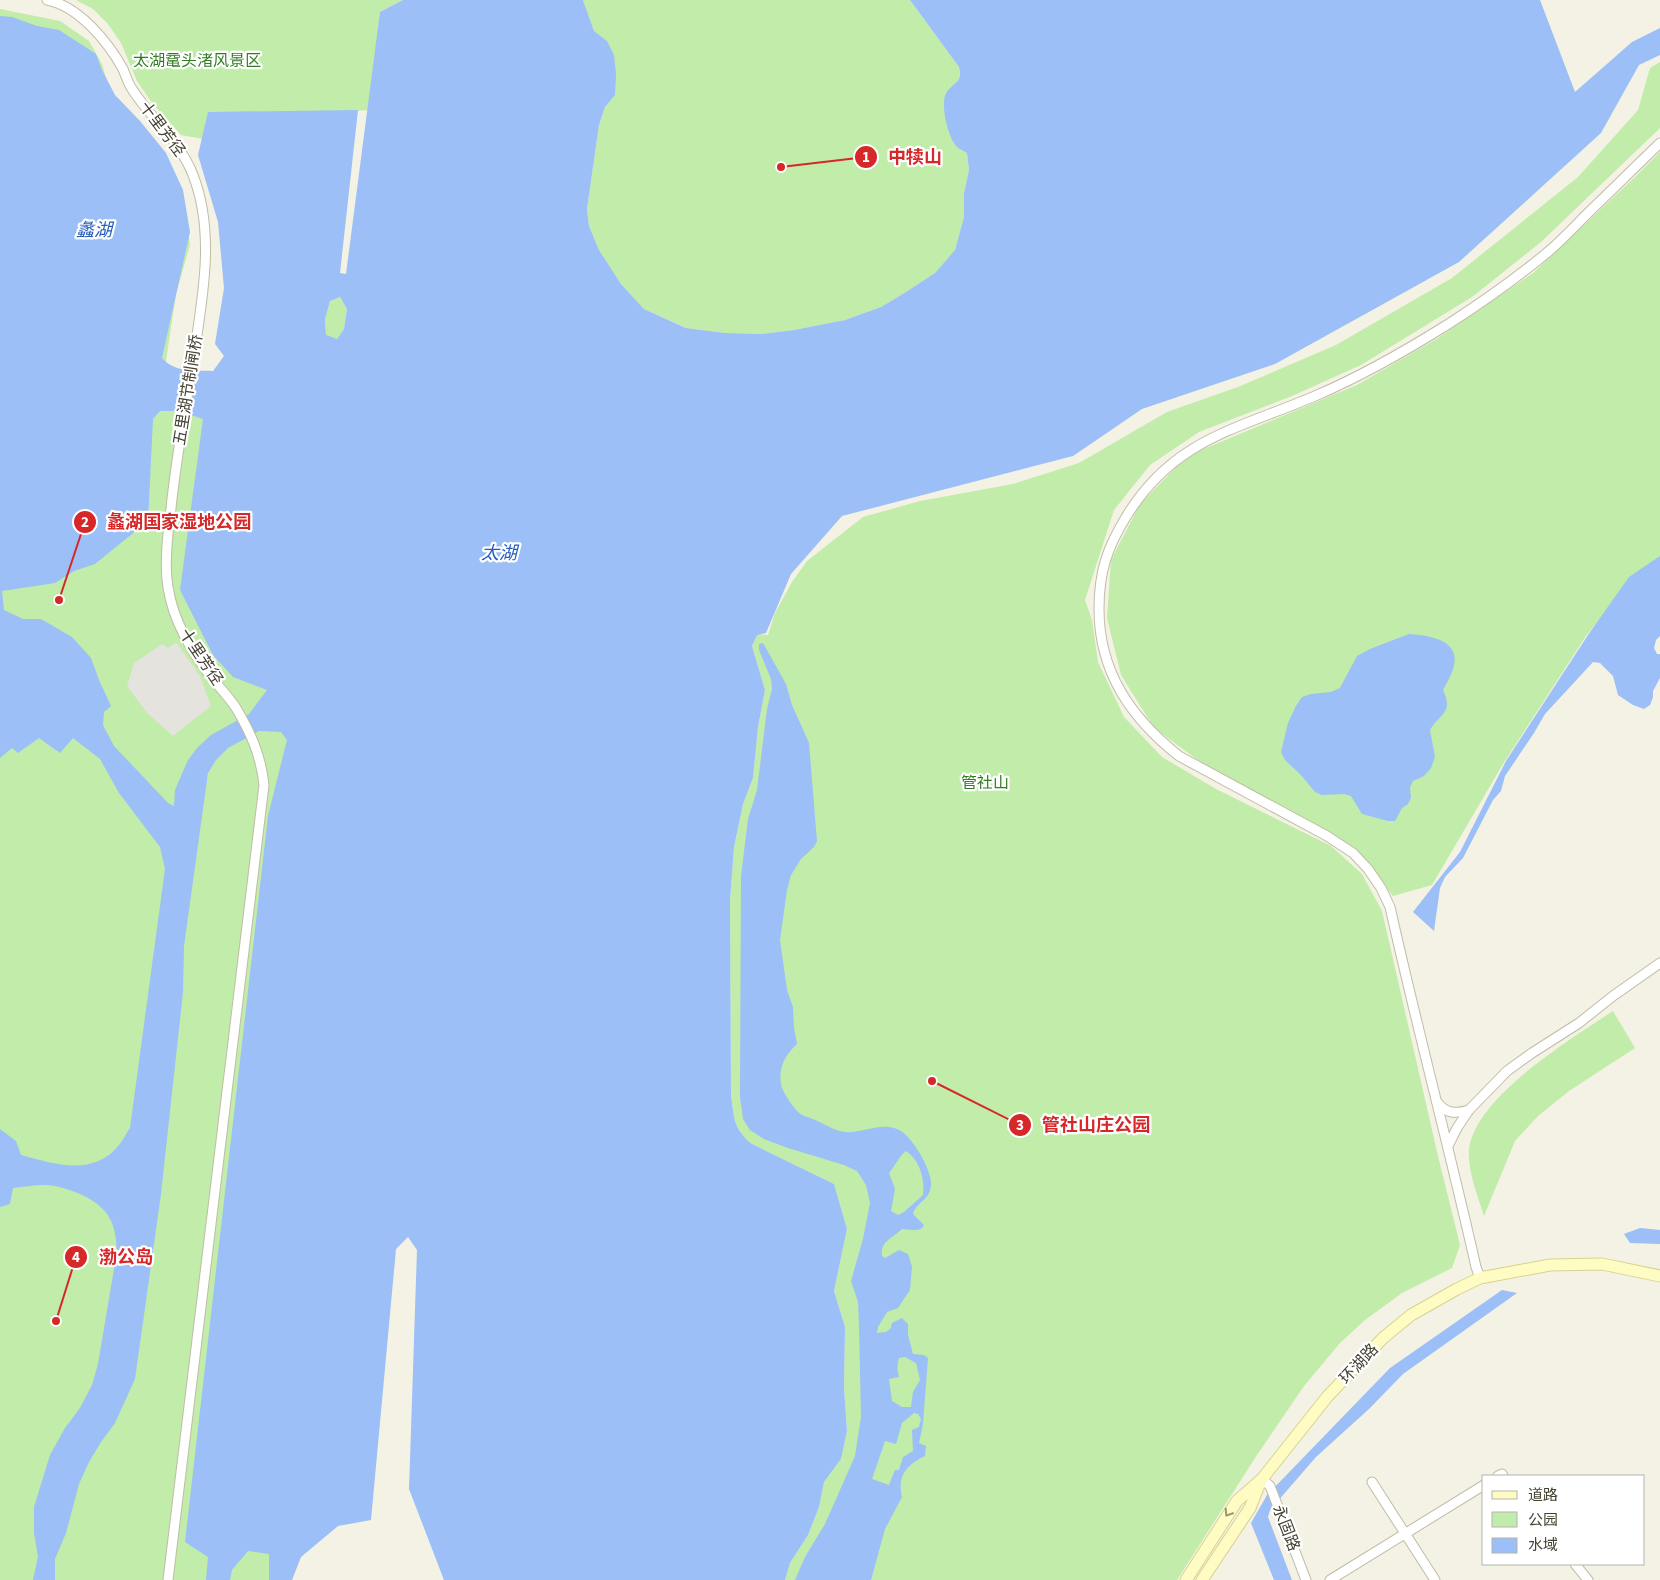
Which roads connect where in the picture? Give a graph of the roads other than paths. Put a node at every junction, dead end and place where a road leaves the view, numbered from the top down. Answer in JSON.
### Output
{"nodes":[{"id":1,"x":47,"y":0,"type":"edge"},
{"id":2,"x":1660,"y":143,"type":"edge"},
{"id":3,"x":203,"y":296,"type":"joint"},
{"id":4,"x":174,"y":484,"type":"joint"},
{"id":5,"x":1660,"y":963,"type":"edge"},
{"id":6,"x":1435,"y":1100,"type":"junction"},
{"id":7,"x":1469,"y":1110,"type":"junction"},
{"id":8,"x":1448,"y":1146,"type":"junction"},
{"id":9,"x":1660,"y":1276,"type":"edge"},
{"id":10,"x":1480,"y":1278,"type":"junction"},
{"id":11,"x":1266,"y":1482,"type":"junction"},
{"id":12,"x":1372,"y":1482,"type":"dead end"},
{"id":13,"x":1482,"y":1486,"type":"edge"},
{"id":14,"x":1404,"y":1534,"type":"junction"},
{"id":15,"x":1576,"y":1565,"type":"edge"},
{"id":16,"x":168,"y":1580,"type":"edge"},
{"id":17,"x":1186,"y":1580,"type":"edge"},
{"id":18,"x":1202,"y":1580,"type":"edge"},
{"id":19,"x":1306,"y":1580,"type":"edge"},
{"id":20,"x":1330,"y":1580,"type":"edge"},
{"id":21,"x":1435,"y":1580,"type":"edge"},
{"id":22,"x":1588,"y":1580,"type":"edge"}],
"edges":[{"from":1,"to":3,"type":"street","name":"十里芳径"},
{"from":2,"to":6,"type":"street"},
{"from":3,"to":4,"type":"street","name":"五里湖节制闸桥"},
{"from":4,"to":16,"type":"street","name":"十里芳径"},
{"from":5,"to":7,"type":"street"},
{"from":6,"to":7,"type":"street"},
{"from":6,"to":8,"type":"street"},
{"from":7,"to":8,"type":"street"},
{"from":8,"to":10,"type":"street"},
{"from":9,"to":10,"type":"street","name":"环湖路"},
{"from":10,"to":11,"type":"street","name":"环湖路"},
{"from":11,"to":17,"type":"street","name":"环湖路","one_way":true},
{"from":11,"to":18,"type":"street","name":"环湖路"},
{"from":11,"to":19,"type":"street","name":"永固路"},
{"from":12,"to":14,"type":"street"},
{"from":13,"to":14,"type":"street"},
{"from":14,"to":20,"type":"street"},
{"from":14,"to":21,"type":"street"},
{"from":15,"to":22,"type":"street"}]}
